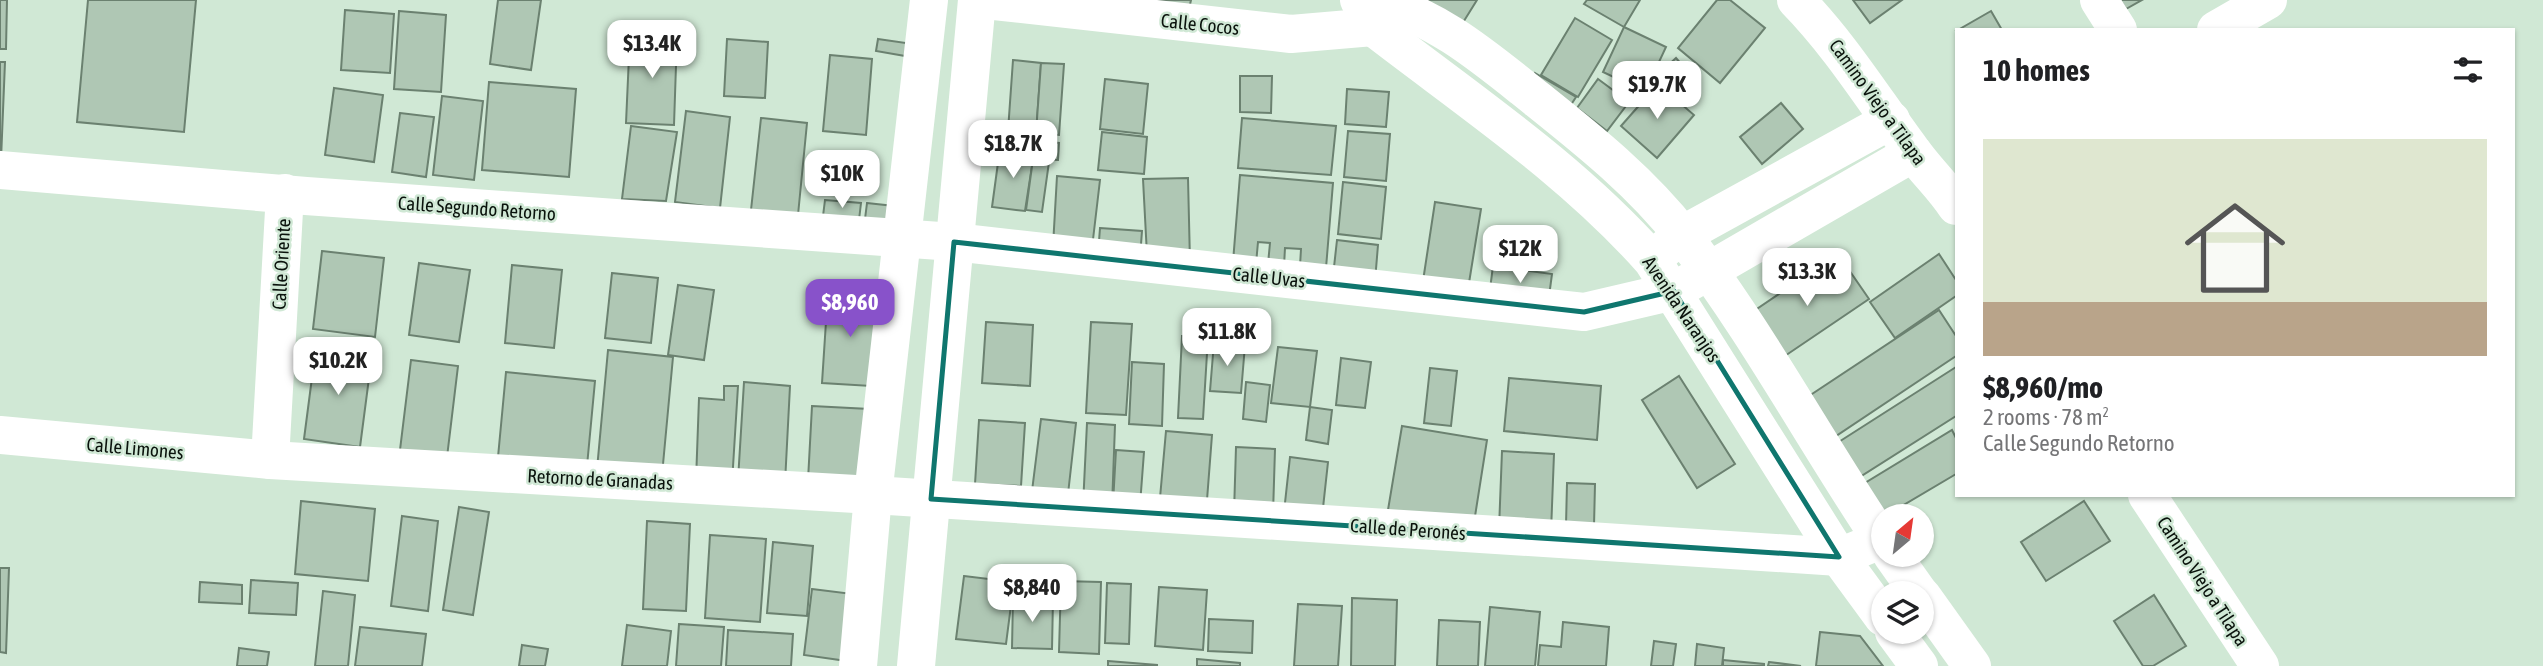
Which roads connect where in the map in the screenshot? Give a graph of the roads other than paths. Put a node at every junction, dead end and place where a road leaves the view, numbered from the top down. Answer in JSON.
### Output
{"nodes":[{"id":1,"x":929,"y":0,"type":"edge"},
{"id":2,"x":977,"y":0,"type":"edge"},
{"id":3,"x":985,"y":0,"type":"edge"},
{"id":4,"x":1796,"y":0,"type":"edge"},
{"id":5,"x":2099,"y":0,"type":"edge"},
{"id":6,"x":2268,"y":0,"type":"edge"},
{"id":7,"x":1375,"y":8,"type":"edge"},
{"id":8,"x":2117,"y":28,"type":"edge"},
{"id":9,"x":2219,"y":28,"type":"edge"},
{"id":10,"x":1891,"y":120,"type":"junction"},
{"id":11,"x":1913,"y":153,"type":"junction"},
{"id":12,"x":0,"y":170,"type":"edge"},
{"id":13,"x":1952,"y":191,"type":"edge"},
{"id":14,"x":285,"y":193,"type":"junction"},
{"id":15,"x":1682,"y":234,"type":"junction"},
{"id":16,"x":902,"y":237,"type":"junction"},
{"id":17,"x":954,"y":242,"type":"junction"},
{"id":18,"x":1652,"y":260,"type":"junction"},
{"id":19,"x":1708,"y":272,"type":"junction"},
{"id":20,"x":1674,"y":291,"type":"junction"},
{"id":21,"x":1584,"y":312,"type":"junction"},
{"id":22,"x":0,"y":435,"type":"edge"},
{"id":23,"x":270,"y":460,"type":"junction"},
{"id":24,"x":873,"y":495,"type":"junction"},
{"id":25,"x":2148,"y":497,"type":"edge"},
{"id":26,"x":931,"y":499,"type":"junction"},
{"id":27,"x":1871,"y":524,"type":"edge"},
{"id":28,"x":1871,"y":549,"type":"edge"},
{"id":29,"x":1839,"y":557,"type":"junction"},
{"id":30,"x":1871,"y":601,"type":"edge"},
{"id":31,"x":1934,"y":614,"type":"edge"},
{"id":32,"x":1903,"y":644,"type":"edge"},
{"id":33,"x":858,"y":666,"type":"edge"},
{"id":34,"x":916,"y":666,"type":"edge"},
{"id":35,"x":1919,"y":666,"type":"edge"},
{"id":36,"x":1972,"y":666,"type":"edge"},
{"id":37,"x":2260,"y":666,"type":"edge"}],
"edges":[{"from":1,"to":16,"type":"street"},
{"from":2,"to":17,"type":"street"},
{"from":3,"to":7,"type":"street","name":"Calle Cocos"},
{"from":4,"to":10,"type":"street","name":"Camino Viejo a Tilapa"},
{"from":5,"to":8,"type":"street"},
{"from":6,"to":9,"type":"street"},
{"from":7,"to":15,"type":"street"},
{"from":7,"to":18,"type":"street","name":"Avenida Naranjos"},
{"from":10,"to":11,"type":"street","name":"Camino Viejo a Tilapa"},
{"from":10,"to":15,"type":"street"},
{"from":11,"to":13,"type":"street","name":"Camino Viejo a Tilapa"},
{"from":11,"to":19,"type":"street","name":"Calle Uvas"},
{"from":12,"to":14,"type":"street","name":"Calle Segundo Retorno"},
{"from":14,"to":16,"type":"street","name":"Calle Segundo Retorno"},
{"from":14,"to":23,"type":"street","name":"Calle Oriente"},
{"from":15,"to":18,"type":"street"},
{"from":15,"to":19,"type":"street"},
{"from":16,"to":17,"type":"street","name":"Calle Segundo Retorno"},
{"from":16,"to":24,"type":"street"},
{"from":17,"to":21,"type":"street","name":"Calle Uvas"},
{"from":17,"to":26,"type":"street"},
{"from":18,"to":20,"type":"street","name":"Avenida Naranjos"},
{"from":18,"to":21,"type":"street"},
{"from":19,"to":20,"type":"street","name":"Calle Uvas"},
{"from":19,"to":27,"type":"street"},
{"from":20,"to":21,"type":"street","name":"Calle Uvas"},
{"from":20,"to":29,"type":"street","name":"Avenida Naranjos"},
{"from":22,"to":23,"type":"street","name":"Calle Limones"},
{"from":23,"to":24,"type":"street","name":"Retorno de Granadas"},
{"from":24,"to":26,"type":"street","name":"Retorno de Granadas"},
{"from":24,"to":33,"type":"street"},
{"from":25,"to":37,"type":"street","name":"Camino Viejo a Tilapa"},
{"from":26,"to":29,"type":"street","name":"Calle de Peronés"},
{"from":26,"to":34,"type":"street"},
{"from":28,"to":29,"type":"street","name":"Calle de Peronés"},
{"from":29,"to":30,"type":"street","name":"Avenida Naranjos"},
{"from":31,"to":36,"type":"street"},
{"from":32,"to":35,"type":"street"}]}
